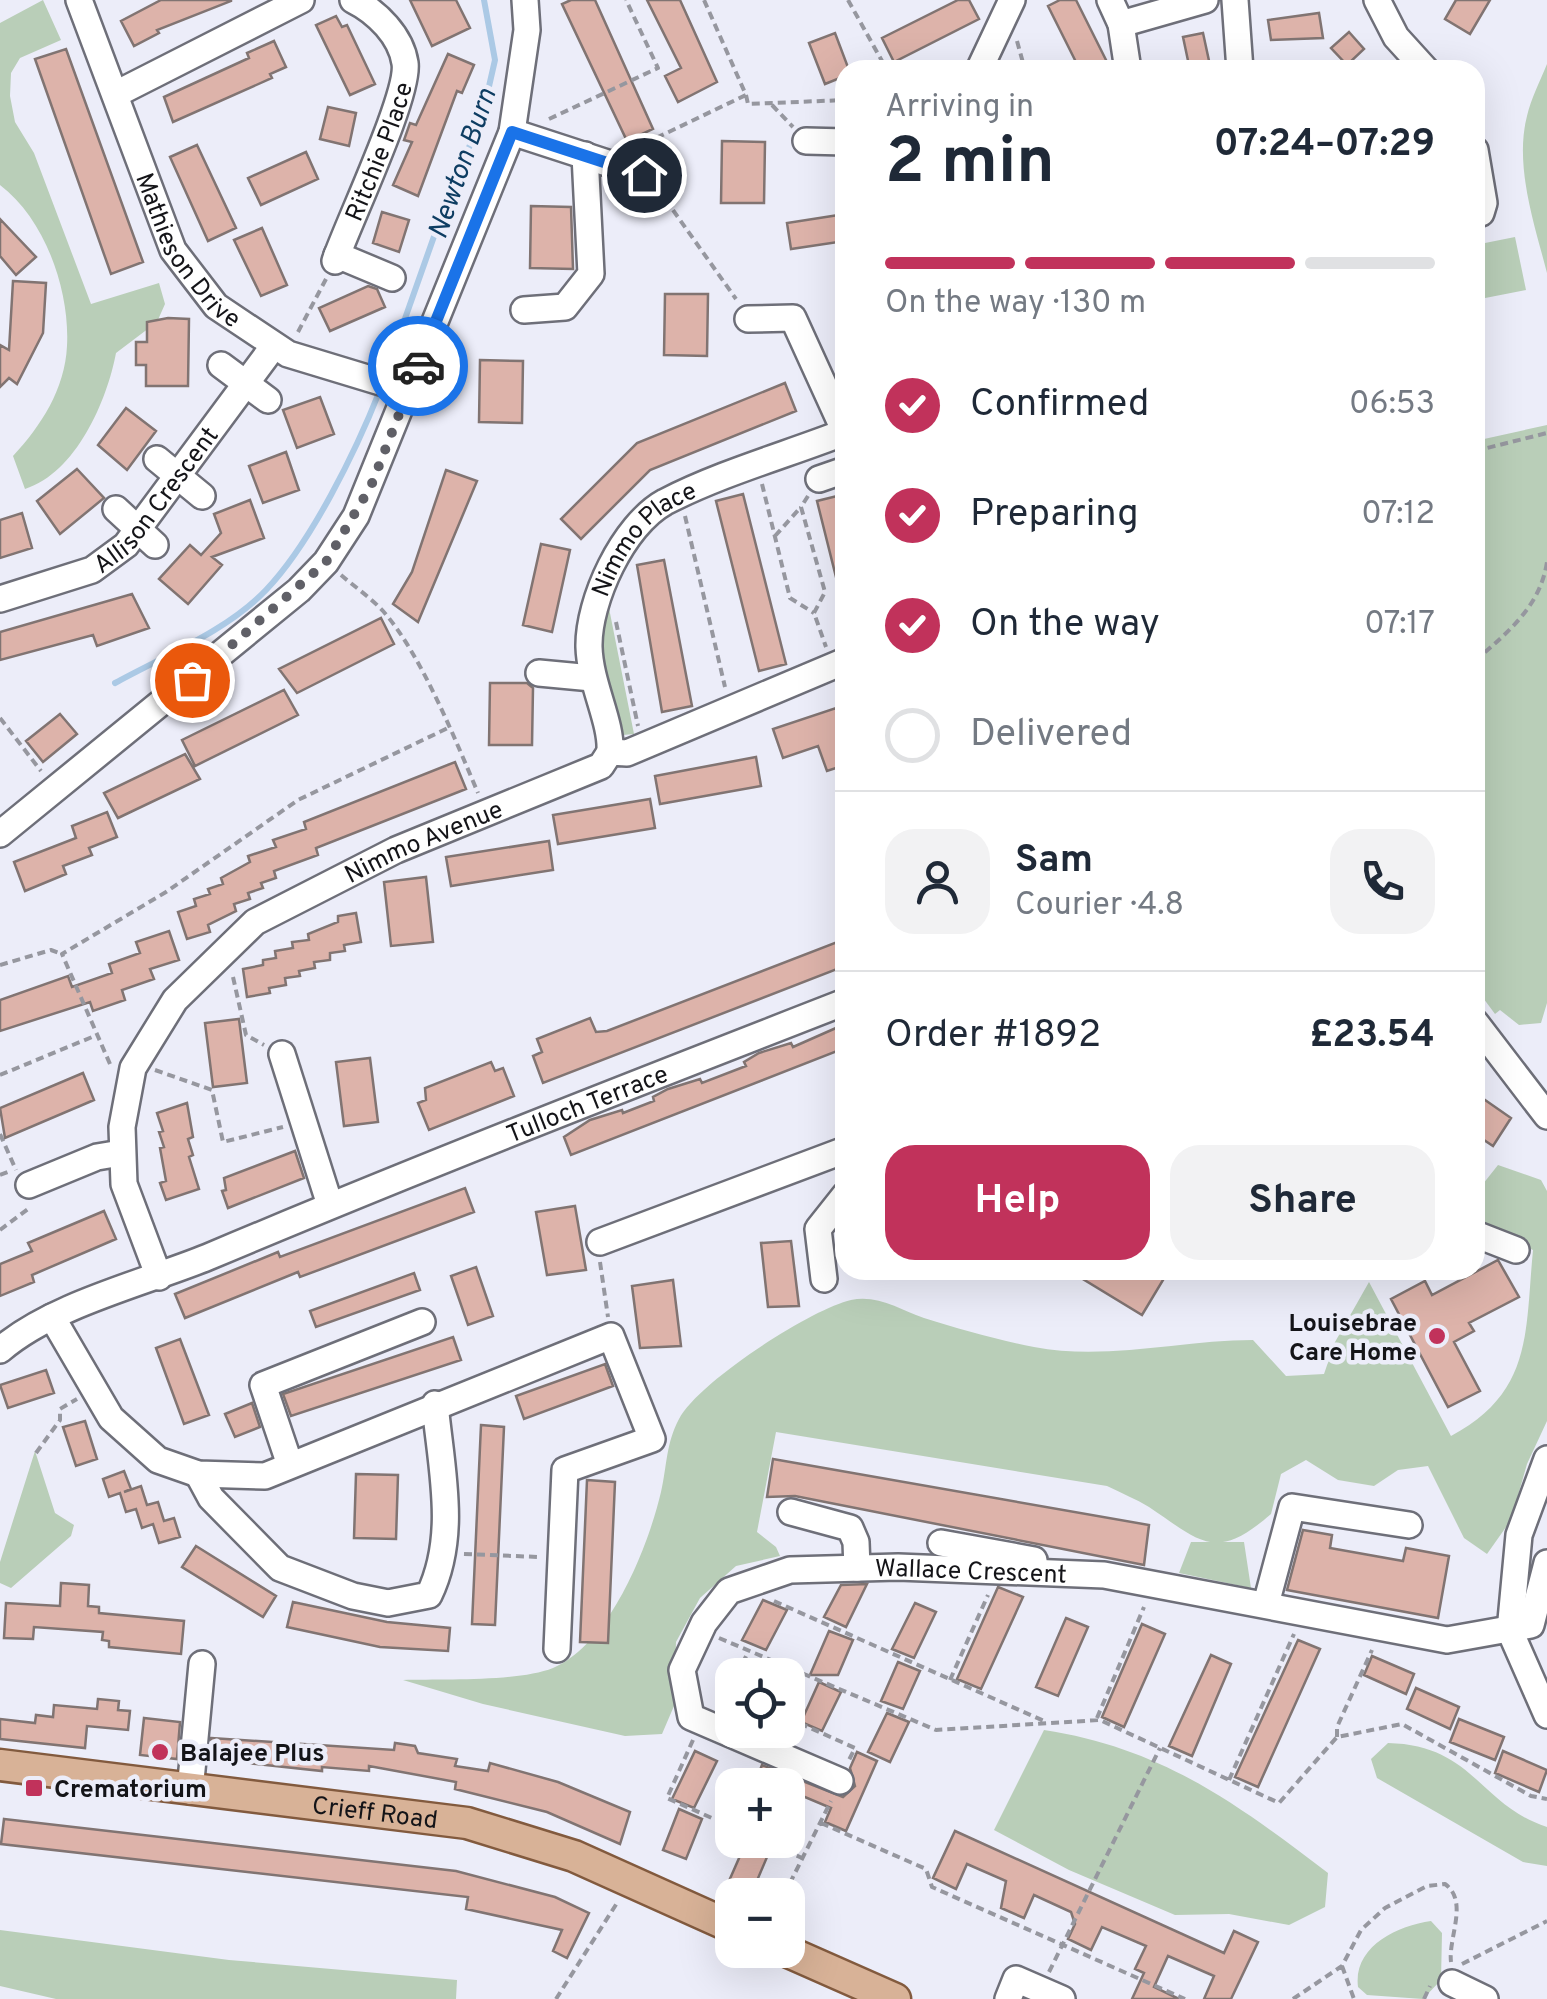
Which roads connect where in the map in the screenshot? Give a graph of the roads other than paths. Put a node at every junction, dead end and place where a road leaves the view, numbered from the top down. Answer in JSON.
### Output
{"nodes":[{"id":1,"x":79,"y":0,"type":"edge"},
{"id":2,"x":300,"y":0,"type":"edge"},
{"id":3,"x":353,"y":0,"type":"edge"},
{"id":4,"x":526,"y":0,"type":"edge"},
{"id":5,"x":1012,"y":0,"type":"edge"},
{"id":6,"x":1110,"y":0,"type":"edge"},
{"id":7,"x":1235,"y":0,"type":"edge"},
{"id":8,"x":1377,"y":0,"type":"edge"},
{"id":9,"x":1189,"y":2,"type":"edge"},
{"id":10,"x":1122,"y":24,"type":"junction"},
{"id":11,"x":984,"y":60,"type":"edge"},
{"id":12,"x":1127,"y":60,"type":"edge"},
{"id":13,"x":1239,"y":60,"type":"edge"},
{"id":14,"x":1415,"y":60,"type":"edge"},
{"id":15,"x":116,"y":94,"type":"junction"},
{"id":16,"x":513,"y":123,"type":"junction"},
{"id":17,"x":806,"y":142,"type":"road end"},
{"id":18,"x":835,"y":142,"type":"edge"},
{"id":19,"x":596,"y":159,"type":"junction"},
{"id":20,"x":644,"y":175,"type":"road end"},
{"id":21,"x":392,"y":278,"type":"dead end"},
{"id":22,"x":524,"y":310,"type":"dead end"},
{"id":23,"x":748,"y":319,"type":"road end"},
{"id":24,"x":280,"y":350,"type":"junction"},
{"id":25,"x":220,"y":365,"type":"dead end"},
{"id":26,"x":247,"y":384,"type":"junction"},
{"id":27,"x":403,"y":389,"type":"junction"},
{"id":28,"x":268,"y":400,"type":"dead end"},
{"id":29,"x":835,"y":410,"type":"edge"},
{"id":30,"x":217,"y":422,"type":"junction"},
{"id":31,"x":835,"y":436,"type":"edge"},
{"id":32,"x":238,"y":440,"type":"dead end"},
{"id":33,"x":157,"y":459,"type":"dead end"},
{"id":34,"x":835,"y":473,"type":"edge"},
{"id":35,"x":178,"y":475,"type":"junction"},
{"id":36,"x":819,"y":479,"type":"road end"},
{"id":37,"x":202,"y":496,"type":"dead end"},
{"id":38,"x":116,"y":509,"type":"dead end"},
{"id":39,"x":146,"y":537,"type":"junction"},
{"id":40,"x":0,"y":599,"type":"edge"},
{"id":41,"x":835,"y":670,"type":"edge"},
{"id":42,"x":539,"y":673,"type":"dead end"},
{"id":43,"x":592,"y":678,"type":"junction"},
{"id":44,"x":610,"y":752,"type":"junction"},
{"id":45,"x":0,"y":834,"type":"edge"},
{"id":46,"x":835,"y":1006,"type":"edge"},
{"id":47,"x":1485,"y":1035,"type":"edge"},
{"id":48,"x":282,"y":1054,"type":"road end"},
{"id":49,"x":1547,"y":1116,"type":"edge"},
{"id":50,"x":121,"y":1153,"type":"junction"},
{"id":51,"x":835,"y":1154,"type":"edge"},
{"id":52,"x":22,"y":1177,"type":"road end"},
{"id":53,"x":330,"y":1205,"type":"junction"},
{"id":54,"x":835,"y":1208,"type":"edge"},
{"id":55,"x":1485,"y":1238,"type":"edge"},
{"id":56,"x":600,"y":1242,"type":"road end"},
{"id":57,"x":1516,"y":1250,"type":"dead end"},
{"id":58,"x":159,"y":1278,"type":"junction"},
{"id":59,"x":824,"y":1280,"type":"dead end"},
{"id":60,"x":52,"y":1317,"type":"junction"},
{"id":61,"x":422,"y":1322,"type":"dead end"},
{"id":62,"x":0,"y":1350,"type":"edge"},
{"id":63,"x":435,"y":1404,"type":"junction"},
{"id":64,"x":1547,"y":1458,"type":"edge"},
{"id":65,"x":290,"y":1466,"type":"junction"},
{"id":66,"x":198,"y":1474,"type":"junction"},
{"id":67,"x":791,"y":1512,"type":"dead end"},
{"id":68,"x":1409,"y":1525,"type":"dead end"},
{"id":69,"x":941,"y":1544,"type":"dead end"},
{"id":70,"x":1547,"y":1563,"type":"edge"},
{"id":71,"x":857,"y":1568,"type":"junction"},
{"id":72,"x":1104,"y":1576,"type":"junction"},
{"id":73,"x":1266,"y":1604,"type":"junction"},
{"id":74,"x":1510,"y":1631,"type":"junction"},
{"id":75,"x":557,"y":1649,"type":"dead end"},
{"id":76,"x":202,"y":1664,"type":"dead end"},
{"id":77,"x":1547,"y":1715,"type":"edge"},
{"id":78,"x":0,"y":1765,"type":"edge"},
{"id":79,"x":840,"y":1781,"type":"road end"},
{"id":80,"x":190,"y":1791,"type":"junction"},
{"id":81,"x":715,"y":1920,"type":"edge"},
{"id":82,"x":805,"y":1959,"type":"edge"},
{"id":83,"x":1452,"y":1983,"type":"dead end"},
{"id":84,"x":1052,"y":1994,"type":"edge"},
{"id":85,"x":895,"y":1999,"type":"edge"},
{"id":86,"x":1008,"y":1999,"type":"edge"},
{"id":87,"x":1485,"y":1999,"type":"edge"}],
"edges":[{"from":1,"to":15,"type":"street","name":"Mathieson Drive"},
{"from":2,"to":15,"type":"street"},
{"from":3,"to":21,"type":"street","name":"Ritchie Place"},
{"from":4,"to":16,"type":"street"},
{"from":5,"to":11,"type":"street"},
{"from":6,"to":10,"type":"street"},
{"from":7,"to":13,"type":"street"},
{"from":8,"to":14,"type":"street"},
{"from":9,"to":10,"type":"street"},
{"from":10,"to":12,"type":"street"},
{"from":15,"to":24,"type":"street","name":"Mathieson Drive"},
{"from":16,"to":19,"type":"street"},
{"from":16,"to":27,"type":"street"},
{"from":17,"to":18,"type":"street"},
{"from":19,"to":20,"type":"street"},
{"from":19,"to":22,"type":"street"},
{"from":23,"to":29,"type":"street"},
{"from":24,"to":26,"type":"street","name":"Allison Crescent"},
{"from":24,"to":27,"type":"street","name":"Mathieson Drive"},
{"from":25,"to":26,"type":"street"},
{"from":26,"to":28,"type":"street"},
{"from":26,"to":30,"type":"street","name":"Allison Crescent"},
{"from":27,"to":45,"type":"street"},
{"from":30,"to":32,"type":"street"},
{"from":30,"to":35,"type":"street","name":"Allison Crescent"},
{"from":31,"to":43,"type":"street","name":"Nimmo Place"},
{"from":33,"to":35,"type":"street"},
{"from":34,"to":36,"type":"street"},
{"from":35,"to":37,"type":"street"},
{"from":35,"to":39,"type":"street","name":"Allison Crescent"},
{"from":38,"to":39,"type":"street"},
{"from":39,"to":40,"type":"street","name":"Allison Crescent"},
{"from":41,"to":44,"type":"street","name":"Nimmo Avenue"},
{"from":42,"to":43,"type":"street"},
{"from":43,"to":44,"type":"street","name":"Nimmo Place"},
{"from":44,"to":50,"type":"street","name":"Nimmo Avenue"},
{"from":46,"to":53,"type":"street","name":"Tulloch Terrace"},
{"from":47,"to":49,"type":"street"},
{"from":48,"to":53,"type":"street"},
{"from":50,"to":52,"type":"street"},
{"from":50,"to":58,"type":"street","name":"Nimmo Avenue"},
{"from":51,"to":56,"type":"street"},
{"from":53,"to":58,"type":"street","name":"Tulloch Terrace"},
{"from":54,"to":59,"type":"street"},
{"from":55,"to":57,"type":"street"},
{"from":58,"to":60,"type":"street","name":"Tulloch Terrace"},
{"from":60,"to":62,"type":"street","name":"Tulloch Terrace"},
{"from":60,"to":66,"type":"street"},
{"from":61,"to":65,"type":"street"},
{"from":63,"to":65,"type":"street"},
{"from":63,"to":66,"type":"street"},
{"from":63,"to":75,"type":"street"},
{"from":64,"to":74,"type":"street"},
{"from":65,"to":66,"type":"street"},
{"from":67,"to":71,"type":"street"},
{"from":68,"to":73,"type":"street"},
{"from":69,"to":72,"type":"street"},
{"from":70,"to":74,"type":"street"},
{"from":71,"to":72,"type":"street","name":"Wallace Crescent"},
{"from":71,"to":79,"type":"street","name":"Wallace Crescent"},
{"from":72,"to":73,"type":"street","name":"Wallace Crescent"},
{"from":73,"to":74,"type":"street","name":"Wallace Crescent"},
{"from":74,"to":77,"type":"street"},
{"from":76,"to":80,"type":"street"},
{"from":78,"to":80,"type":"main road","name":"Crieff Road"},
{"from":80,"to":81,"type":"main road","name":"Crieff Road"},
{"from":82,"to":85,"type":"main road"},
{"from":83,"to":87,"type":"street"},
{"from":84,"to":86,"type":"street"}]}
